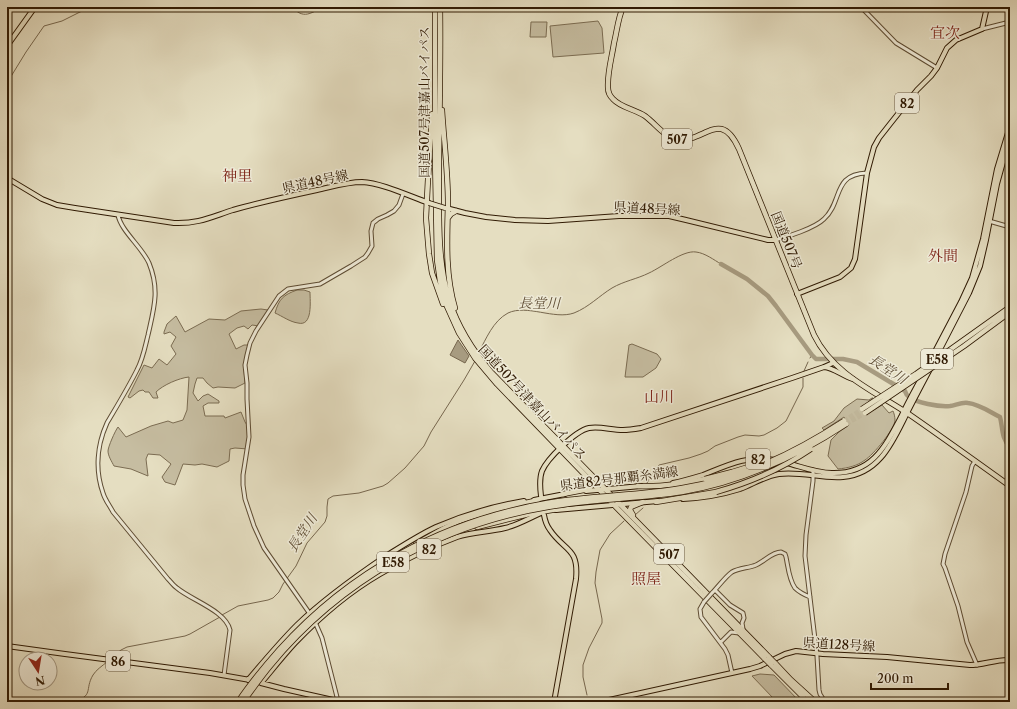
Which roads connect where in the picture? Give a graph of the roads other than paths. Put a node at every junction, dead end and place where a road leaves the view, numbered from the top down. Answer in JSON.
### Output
{"nodes":[{"id":1,"x":35,"y":7,"type":"edge"},
{"id":2,"x":435,"y":7,"type":"edge"},
{"id":3,"x":440,"y":7,"type":"edge"},
{"id":4,"x":623,"y":7,"type":"edge"},
{"id":5,"x":861,"y":7,"type":"edge"},
{"id":6,"x":987,"y":7,"type":"edge"},
{"id":7,"x":1010,"y":22,"type":"edge"},
{"id":8,"x":982,"y":29,"type":"junction"},
{"id":9,"x":7,"y":46,"type":"edge"},
{"id":10,"x":437,"y":68,"type":"junction"},
{"id":11,"x":937,"y":68,"type":"junction"},
{"id":12,"x":1010,"y":126,"type":"edge"},
{"id":13,"x":1010,"y":137,"type":"edge"},
{"id":14,"x":867,"y":173,"type":"junction"},
{"id":15,"x":7,"y":178,"type":"edge"},
{"id":16,"x":403,"y":194,"type":"junction"},
{"id":17,"x":428,"y":203,"type":"junction"},
{"id":18,"x":446,"y":208,"type":"junction"},
{"id":19,"x":456,"y":211,"type":"junction"},
{"id":20,"x":118,"y":215,"type":"junction"},
{"id":21,"x":448,"y":218,"type":"junction"},
{"id":22,"x":988,"y":221,"type":"junction"},
{"id":23,"x":1010,"y":227,"type":"edge"},
{"id":24,"x":775,"y":240,"type":"junction"},
{"id":25,"x":797,"y":294,"type":"junction"},
{"id":26,"x":1010,"y":307,"type":"edge"},
{"id":27,"x":1010,"y":312,"type":"edge"},
{"id":28,"x":453,"y":323,"type":"junction"},
{"id":29,"x":462,"y":332,"type":"junction"},
{"id":30,"x":833,"y":363,"type":"junction"},
{"id":31,"x":824,"y":368,"type":"junction"},
{"id":32,"x":853,"y":379,"type":"junction"},
{"id":33,"x":905,"y":412,"type":"junction"},
{"id":34,"x":845,"y":423,"type":"tunnel mouth"},
{"id":35,"x":830,"y":432,"type":"junction"},
{"id":36,"x":561,"y":447,"type":"junction"},
{"id":37,"x":975,"y":461,"type":"junction"},
{"id":38,"x":813,"y":473,"type":"junction"},
{"id":39,"x":590,"y":480,"type":"junction"},
{"id":40,"x":638,"y":486,"type":"junction"},
{"id":41,"x":1010,"y":486,"type":"edge"},
{"id":42,"x":603,"y":490,"type":"junction"},
{"id":43,"x":563,"y":494,"type":"junction"},
{"id":44,"x":539,"y":498,"type":"junction"},
{"id":45,"x":643,"y":502,"type":"junction"},
{"id":46,"x":656,"y":502,"type":"junction"},
{"id":47,"x":613,"y":504,"type":"junction"},
{"id":48,"x":620,"y":504,"type":"junction"},
{"id":49,"x":558,"y":509,"type":"junction"},
{"id":50,"x":544,"y":515,"type":"dead end"},
{"id":51,"x":636,"y":520,"type":"junction"},
{"id":52,"x":410,"y":550,"type":"junction"},
{"id":53,"x":714,"y":591,"type":"junction"},
{"id":54,"x":810,"y":597,"type":"junction"},
{"id":55,"x":309,"y":613,"type":"junction"},
{"id":56,"x":730,"y":620,"type":"junction"},
{"id":57,"x":742,"y":621,"type":"junction"},
{"id":58,"x":316,"y":623,"type":"junction"},
{"id":59,"x":731,"y":632,"type":"junction"},
{"id":60,"x":742,"y":633,"type":"junction"},
{"id":61,"x":721,"y":642,"type":"junction"},
{"id":62,"x":7,"y":646,"type":"edge"},
{"id":63,"x":817,"y":653,"type":"junction"},
{"id":64,"x":1010,"y":660,"type":"edge"},
{"id":65,"x":977,"y":665,"type":"junction"},
{"id":66,"x":732,"y":673,"type":"junction"},
{"id":67,"x":224,"y":675,"type":"junction"},
{"id":68,"x":248,"y":680,"type":"junction"},
{"id":69,"x":261,"y":683,"type":"junction"},
{"id":70,"x":340,"y":701,"type":"edge"},
{"id":71,"x":810,"y":701,"type":"edge"},
{"id":72,"x":238,"y":702,"type":"edge"},
{"id":73,"x":243,"y":702,"type":"edge"},
{"id":74,"x":554,"y":702,"type":"edge"},
{"id":75,"x":600,"y":702,"type":"edge"},
{"id":76,"x":824,"y":702,"type":"edge"}],
"edges":[{"from":1,"to":9,"type":"main road"},
{"from":2,"to":10,"type":"highway","name":"国道507号津嘉山バイパス","number":"507"},
{"from":3,"to":10,"type":"highway","name":"国道507号津嘉山バイパス","number":"507"},
{"from":4,"to":24,"type":"highway","name":"国道507号","number":"507"},
{"from":5,"to":11,"type":"street"},
{"from":6,"to":8,"type":"main road"},
{"from":7,"to":8,"type":"street"},
{"from":8,"to":11,"type":"main road","number":"82"},
{"from":10,"to":17,"type":"highway"},
{"from":10,"to":18,"type":"highway"},
{"from":10,"to":28,"type":"highway","name":"国道507号津嘉山バイパス","number":"507"},
{"from":10,"to":29,"type":"highway","name":"国道507号津嘉山バイパス","number":"507"},
{"from":11,"to":14,"type":"main road","number":"82"},
{"from":12,"to":22,"type":"main road","name":"県道82号那覇糸満線","number":"82"},
{"from":13,"to":22,"type":"main road","name":"県道82号那覇糸満線","number":"82"},
{"from":14,"to":24,"type":"street"},
{"from":14,"to":25,"type":"main road","number":"82"},
{"from":15,"to":20,"type":"main road","name":"県道48号線"},
{"from":16,"to":17,"type":"main road","name":"県道48号線"},
{"from":16,"to":20,"type":"main road","name":"県道48号線"},
{"from":16,"to":55,"type":"street"},
{"from":17,"to":18,"type":"main road","name":"県道48号線","bridge":true},
{"from":17,"to":28,"type":"highway"},
{"from":18,"to":19,"type":"main road","name":"県道48号線"},
{"from":18,"to":21,"type":"highway"},
{"from":19,"to":21,"type":"highway"},
{"from":19,"to":24,"type":"main road","name":"県道48号線"},
{"from":20,"to":67,"type":"street"},
{"from":21,"to":29,"type":"highway"},
{"from":22,"to":23,"type":"street"},
{"from":22,"to":33,"type":"main road","name":"県道82号那覇糸満線","number":"82"},
{"from":24,"to":25,"type":"highway","name":"国道507号","number":"507"},
{"from":25,"to":30,"type":"highway","name":"国道507号","number":"507"},
{"from":26,"to":27,"type":"highway","number":"E58","bridge":true},
{"from":28,"to":29,"type":"highway","name":"国道507号津嘉山バイパス","number":"507"},
{"from":29,"to":36,"type":"highway","name":"国道507号津嘉山バイパス","number":"507"},
{"from":30,"to":31,"type":"main road","name":"県道82号那覇糸満線"},
{"from":30,"to":32,"type":"highway","name":"国道507号","number":"507"},
{"from":31,"to":32,"type":"main road"},
{"from":31,"to":36,"type":"main road","name":"県道82号那覇糸満線"},
{"from":32,"to":33,"type":"highway","name":"国道507号","number":"507"},
{"from":33,"to":37,"type":"highway","name":"国道507号","number":"507"},
{"from":33,"to":38,"type":"main road","name":"県道82号那覇糸満線","number":"82"},
{"from":34,"to":35,"type":"highway","number":"E58","bridge":true},
{"from":35,"to":40,"type":"highway","bridge":true},
{"from":35,"to":46,"type":"highway","bridge":true},
{"from":35,"to":52,"type":"highway","number":"E58","bridge":true},
{"from":36,"to":39,"type":"highway","name":"国道507号津嘉山バイパス","number":"507"},
{"from":36,"to":42,"type":"highway","name":"国道507号津嘉山バイパス","number":"507"},
{"from":36,"to":44,"type":"main road","name":"県道82号那覇糸満線"},
{"from":37,"to":41,"type":"highway","name":"国道507号","number":"507"},
{"from":37,"to":65,"type":"street"},
{"from":38,"to":40,"type":"main road","name":"県道82号那覇糸満線","number":"82"},
{"from":38,"to":46,"type":"main road","name":"県道82号那覇糸満線","number":"82"},
{"from":38,"to":54,"type":"street"},
{"from":39,"to":42,"type":"highway","name":"国道507号津嘉山バイパス","number":"507"},
{"from":39,"to":43,"type":"highway"},
{"from":40,"to":42,"type":"main road","name":"県道82号那覇糸満線","number":"82"},
{"from":42,"to":43,"type":"main road","name":"県道82号那覇糸満線","number":"82"},
{"from":42,"to":47,"type":"highway","name":"国道507号津嘉山バイパス","number":"507"},
{"from":42,"to":48,"type":"highway","name":"国道507号津嘉山バイパス","number":"507"},
{"from":43,"to":44,"type":"main road","name":"県道82号那覇糸満線","number":"82"},
{"from":44,"to":52,"type":"highway","bridge":true},
{"from":44,"to":55,"type":"main road","name":"県道82号那覇糸満線","number":"82"},
{"from":45,"to":46,"type":"main road","name":"県道82号那覇糸満線","number":"82"},
{"from":45,"to":48,"type":"main road","name":"県道82号那覇糸満線","number":"82"},
{"from":45,"to":51,"type":"highway"},
{"from":47,"to":48,"type":"main road","name":"県道82号那覇糸満線","number":"82"},
{"from":47,"to":49,"type":"main road","name":"県道82号那覇糸満線","number":"82"},
{"from":47,"to":56,"type":"highway","name":"国道507号津嘉山バイパス","number":"507"},
{"from":48,"to":51,"type":"highway","name":"国道507号津嘉山バイパス","number":"507"},
{"from":49,"to":52,"type":"highway","bridge":true},
{"from":49,"to":58,"type":"main road","name":"県道82号那覇糸満線","number":"82"},
{"from":50,"to":74,"type":"main road"},
{"from":51,"to":56,"type":"highway","name":"国道507号津嘉山バイパス","number":"507"},
{"from":52,"to":72,"type":"highway","number":"E58","bridge":true},
{"from":52,"to":73,"type":"highway","number":"E58","bridge":true},
{"from":53,"to":54,"type":"street"},
{"from":53,"to":57,"type":"street"},
{"from":53,"to":61,"type":"street","bridge":true},
{"from":54,"to":63,"type":"street"},
{"from":55,"to":58,"type":"street"},
{"from":55,"to":68,"type":"main road","name":"県道82号那覇糸満線","number":"82"},
{"from":56,"to":57,"type":"street"},
{"from":56,"to":59,"type":"street"},
{"from":56,"to":60,"type":"highway","name":"国道507号津嘉山バイパス","number":"507"},
{"from":57,"to":60,"type":"street"},
{"from":58,"to":69,"type":"main road","name":"県道82号那覇糸満線","number":"82"},
{"from":58,"to":70,"type":"street"},
{"from":59,"to":60,"type":"street"},
{"from":59,"to":61,"type":"street"},
{"from":60,"to":71,"type":"highway","name":"国道507号津嘉山バイパス","number":"507","bridge":true},
{"from":61,"to":66,"type":"street"},
{"from":62,"to":67,"type":"main road","number":"86"},
{"from":63,"to":65,"type":"main road","name":"県道128号線"},
{"from":63,"to":66,"type":"main road","name":"県道128号線"},
{"from":63,"to":76,"type":"street"},
{"from":64,"to":65,"type":"main road","name":"県道128号線"},
{"from":66,"to":75,"type":"main road","name":"県道128号線"},
{"from":67,"to":68,"type":"main road","number":"86"},
{"from":68,"to":69,"type":"main road","number":"86"},
{"from":69,"to":70,"type":"main road","number":"86"}]}
